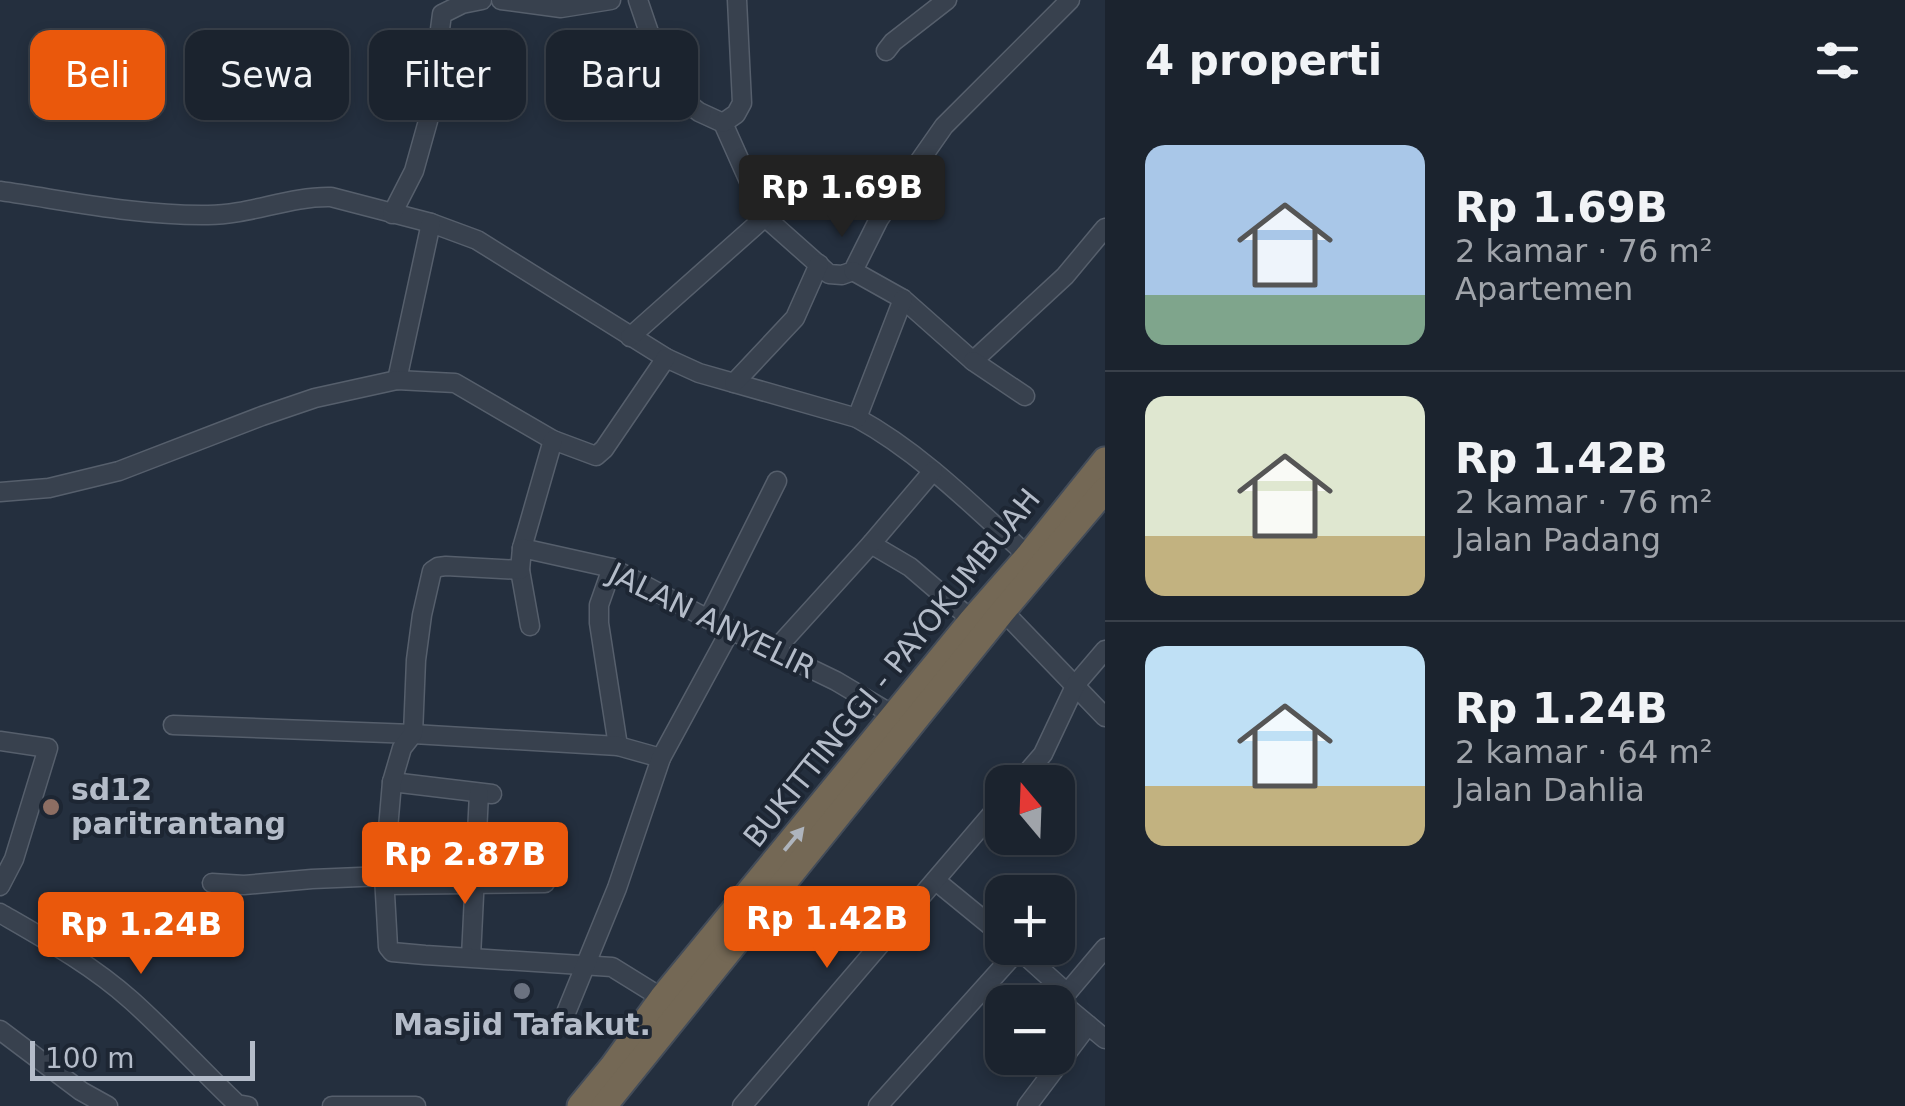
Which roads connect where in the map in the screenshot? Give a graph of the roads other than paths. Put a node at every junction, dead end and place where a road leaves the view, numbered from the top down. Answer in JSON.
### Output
{"nodes":[{"id":1,"x":482,"y":0,"type":"edge"},
{"id":2,"x":501,"y":0,"type":"edge"},
{"id":3,"x":611,"y":0,"type":"edge"},
{"id":4,"x":638,"y":0,"type":"edge"},
{"id":5,"x":737,"y":0,"type":"edge"},
{"id":6,"x":947,"y":0,"type":"edge"},
{"id":7,"x":1070,"y":0,"type":"edge"},
{"id":8,"x":461,"y":2,"type":"edge"},
{"id":9,"x":886,"y":51,"type":"dead end"},
{"id":10,"x":723,"y":123,"type":"junction"},
{"id":11,"x":0,"y":191,"type":"edge"},
{"id":12,"x":392,"y":214,"type":"junction"},
{"id":13,"x":764,"y":217,"type":"junction"},
{"id":14,"x":430,"y":223,"type":"junction"},
{"id":15,"x":1105,"y":228,"type":"edge"},
{"id":16,"x":820,"y":264,"type":"junction"},
{"id":17,"x":853,"y":271,"type":"junction"},
{"id":18,"x":903,"y":299,"type":"junction"},
{"id":19,"x":630,"y":336,"type":"junction"},
{"id":20,"x":666,"y":358,"type":"junction"},
{"id":21,"x":973,"y":361,"type":"junction"},
{"id":22,"x":397,"y":380,"type":"junction"},
{"id":23,"x":734,"y":383,"type":"junction"},
{"id":24,"x":1026,"y":396,"type":"dead end"},
{"id":25,"x":857,"y":418,"type":"junction"},
{"id":26,"x":553,"y":440,"type":"junction"},
{"id":27,"x":1105,"y":460,"type":"edge"},
{"id":28,"x":934,"y":471,"type":"junction"},
{"id":29,"x":776,"y":480,"type":"dead end"},
{"id":30,"x":1105,"y":490,"type":"edge"},
{"id":31,"x":0,"y":492,"type":"edge"},
{"id":32,"x":871,"y":544,"type":"junction"},
{"id":33,"x":522,"y":548,"type":"junction"},
{"id":34,"x":1028,"y":556,"type":"junction"},
{"id":35,"x":612,"y":568,"type":"junction"},
{"id":36,"x":520,"y":570,"type":"junction"},
{"id":37,"x":1003,"y":611,"type":"junction"},
{"id":38,"x":708,"y":619,"type":"junction"},
{"id":39,"x":972,"y":620,"type":"junction"},
{"id":40,"x":530,"y":626,"type":"dead end"},
{"id":41,"x":731,"y":630,"type":"junction"},
{"id":42,"x":775,"y":650,"type":"junction"},
{"id":43,"x":1105,"y":650,"type":"edge"},
{"id":44,"x":1076,"y":684,"type":"junction"},
{"id":45,"x":894,"y":716,"type":"junction"},
{"id":46,"x":1105,"y":717,"type":"edge"},
{"id":47,"x":173,"y":724,"type":"dead end"},
{"id":48,"x":413,"y":734,"type":"junction"},
{"id":49,"x":0,"y":741,"type":"edge"},
{"id":50,"x":618,"y":746,"type":"junction"},
{"id":51,"x":660,"y":758,"type":"junction"},
{"id":52,"x":1034,"y":765,"type":"edge"},
{"id":53,"x":866,"y":767,"type":"junction"},
{"id":54,"x":392,"y":782,"type":"junction"},
{"id":55,"x":985,"y":822,"type":"edge"},
{"id":56,"x":385,"y":880,"type":"junction"},
{"id":57,"x":936,"y":881,"type":"junction"},
{"id":58,"x":212,"y":883,"type":"dead end"},
{"id":59,"x":475,"y":883,"type":"junction"},
{"id":60,"x":544,"y":883,"type":"dead end"},
{"id":61,"x":0,"y":886,"type":"edge"},
{"id":62,"x":0,"y":914,"type":"edge"},
{"id":63,"x":985,"y":920,"type":"edge"},
{"id":64,"x":1105,"y":948,"type":"edge"},
{"id":65,"x":471,"y":957,"type":"junction"},
{"id":66,"x":1004,"y":965,"type":"edge"},
{"id":67,"x":1035,"y":965,"type":"edge"},
{"id":68,"x":585,"y":967,"type":"junction"},
{"id":69,"x":1057,"y":985,"type":"edge"},
{"id":70,"x":1073,"y":985,"type":"edge"},
{"id":71,"x":662,"y":998,"type":"junction"},
{"id":72,"x":1075,"y":1014,"type":"edge"},
{"id":73,"x":561,"y":1025,"type":"dead end"},
{"id":74,"x":1088,"y":1025,"type":"junction"},
{"id":75,"x":0,"y":1030,"type":"edge"},
{"id":76,"x":1105,"y":1039,"type":"edge"},
{"id":77,"x":241,"y":1105,"type":"edge"},
{"id":78,"x":108,"y":1106,"type":"edge"},
{"id":79,"x":332,"y":1106,"type":"edge"},
{"id":80,"x":416,"y":1106,"type":"edge"},
{"id":81,"x":580,"y":1106,"type":"edge"},
{"id":82,"x":604,"y":1106,"type":"edge"},
{"id":83,"x":742,"y":1106,"type":"edge"},
{"id":84,"x":878,"y":1106,"type":"edge"},
{"id":85,"x":1027,"y":1106,"type":"edge"}],
"edges":[{"from":1,"to":8,"type":"street"},
{"from":2,"to":3,"type":"street"},
{"from":4,"to":10,"type":"street"},
{"from":5,"to":10,"type":"street"},
{"from":6,"to":9,"type":"street"},
{"from":7,"to":17,"type":"street"},
{"from":8,"to":12,"type":"street"},
{"from":10,"to":13,"type":"street"},
{"from":11,"to":12,"type":"street"},
{"from":12,"to":14,"type":"street"},
{"from":13,"to":16,"type":"street"},
{"from":13,"to":19,"type":"street"},
{"from":14,"to":19,"type":"street"},
{"from":14,"to":22,"type":"street"},
{"from":15,"to":21,"type":"street"},
{"from":16,"to":17,"type":"street"},
{"from":16,"to":23,"type":"street"},
{"from":17,"to":18,"type":"street"},
{"from":18,"to":21,"type":"street"},
{"from":18,"to":25,"type":"street"},
{"from":19,"to":20,"type":"street"},
{"from":20,"to":23,"type":"street"},
{"from":20,"to":26,"type":"street"},
{"from":21,"to":24,"type":"street"},
{"from":22,"to":26,"type":"street"},
{"from":22,"to":31,"type":"street"},
{"from":23,"to":25,"type":"street"},
{"from":25,"to":28,"type":"street"},
{"from":26,"to":33,"type":"street"},
{"from":27,"to":34,"type":"highway","name":"BUKITTINGGI - PAYOKUMBUAH"},
{"from":28,"to":32,"type":"street"},
{"from":28,"to":34,"type":"street"},
{"from":29,"to":38,"type":"street"},
{"from":30,"to":37,"type":"highway","name":"BUKITTINGGI - PAYOKUMBUAH"},
{"from":32,"to":39,"type":"street"},
{"from":32,"to":42,"type":"street"},
{"from":33,"to":35,"type":"street","name":"JALAN ANYELIR"},
{"from":33,"to":36,"type":"street"},
{"from":34,"to":39,"type":"highway","name":"BUKITTINGGI - PAYOKUMBUAH"},
{"from":35,"to":38,"type":"street","name":"JALAN ANYELIR"},
{"from":35,"to":50,"type":"street"},
{"from":36,"to":40,"type":"street"},
{"from":36,"to":48,"type":"street"},
{"from":37,"to":44,"type":"street"},
{"from":37,"to":53,"type":"highway","name":"BUKITTINGGI - PAYOKUMBUAH"},
{"from":38,"to":41,"type":"street","name":"JALAN ANYELIR"},
{"from":39,"to":45,"type":"highway","name":"BUKITTINGGI - PAYOKUMBUAH"},
{"from":41,"to":42,"type":"street","name":"JALAN ANYELIR"},
{"from":41,"to":51,"type":"street"},
{"from":42,"to":45,"type":"street","name":"JALAN ANYELIR"},
{"from":43,"to":44,"type":"street"},
{"from":44,"to":46,"type":"street"},
{"from":44,"to":52,"type":"street"},
{"from":45,"to":53,"type":"highway","name":"BUKITTINGGI - PAYOKUMBUAH"},
{"from":47,"to":48,"type":"street"},
{"from":48,"to":50,"type":"street"},
{"from":48,"to":54,"type":"street"},
{"from":49,"to":61,"type":"street"},
{"from":50,"to":51,"type":"street"},
{"from":51,"to":68,"type":"street"},
{"from":71,"to":53,"type":"highway","name":"BUKITTINGGI - PAYOKUMBUAH","one_way":true},
{"from":53,"to":82,"type":"highway","name":"BUKITTINGGI - PAYOKUMBUAH"},
{"from":54,"to":56,"type":"street"},
{"from":54,"to":59,"type":"street"},
{"from":55,"to":57,"type":"street"},
{"from":56,"to":58,"type":"street"},
{"from":56,"to":59,"type":"street"},
{"from":56,"to":65,"type":"street"},
{"from":57,"to":63,"type":"street"},
{"from":57,"to":83,"type":"street"},
{"from":59,"to":60,"type":"street"},
{"from":59,"to":65,"type":"street"},
{"from":62,"to":77,"type":"street"},
{"from":64,"to":70,"type":"street"},
{"from":65,"to":68,"type":"street"},
{"from":66,"to":84,"type":"street"},
{"from":67,"to":69,"type":"street"},
{"from":68,"to":71,"type":"street"},
{"from":68,"to":73,"type":"street"},
{"from":71,"to":81,"type":"highway","name":"BUKITTINGGI - PAYOKUMBUAH"},
{"from":72,"to":74,"type":"street"},
{"from":74,"to":76,"type":"street"},
{"from":74,"to":85,"type":"street"},
{"from":75,"to":78,"type":"street"},
{"from":79,"to":80,"type":"street"}]}
